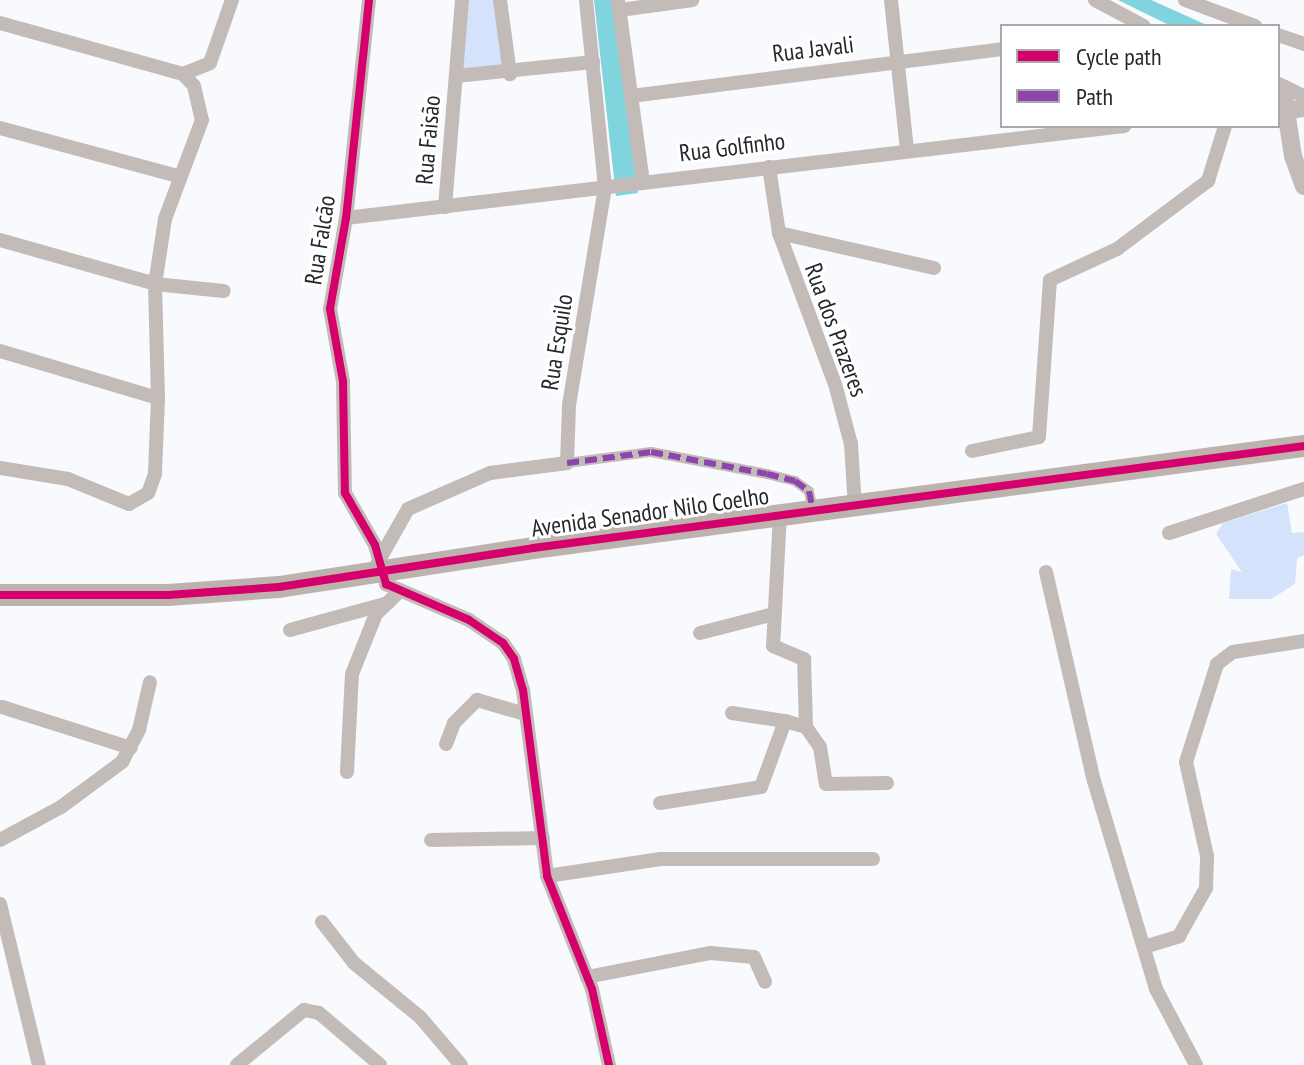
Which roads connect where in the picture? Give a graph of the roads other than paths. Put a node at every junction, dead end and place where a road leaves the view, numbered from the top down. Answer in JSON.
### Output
{"nodes":[{"id":1,"x":232,"y":0,"type":"edge"},
{"id":2,"x":369,"y":0,"type":"edge"},
{"id":3,"x":462,"y":0,"type":"edge"},
{"id":4,"x":500,"y":0,"type":"edge"},
{"id":5,"x":586,"y":0,"type":"edge"},
{"id":6,"x":692,"y":0,"type":"edge"},
{"id":7,"x":891,"y":0,"type":"edge"},
{"id":8,"x":1095,"y":0,"type":"edge"},
{"id":9,"x":1185,"y":0,"type":"edge"},
{"id":10,"x":619,"y":5,"type":"edge"},
{"id":11,"x":0,"y":23,"type":"edge"},
{"id":12,"x":1140,"y":24,"type":"edge"},
{"id":13,"x":1250,"y":24,"type":"edge"},
{"id":14,"x":1280,"y":36,"type":"edge"},
{"id":15,"x":1304,"y":44,"type":"edge"},
{"id":16,"x":1000,"y":49,"type":"edge"},
{"id":17,"x":896,"y":61,"type":"junction"},
{"id":18,"x":593,"y":62,"type":"junction"},
{"id":19,"x":183,"y":74,"type":"junction"},
{"id":20,"x":510,"y":74,"type":"junction"},
{"id":21,"x":456,"y":76,"type":"junction"},
{"id":22,"x":1280,"y":85,"type":"edge"},
{"id":23,"x":631,"y":96,"type":"junction"},
{"id":24,"x":1304,"y":96,"type":"edge"},
{"id":25,"x":1289,"y":110,"type":"edge"},
{"id":26,"x":0,"y":128,"type":"edge"},
{"id":27,"x":1107,"y":128,"type":"edge"},
{"id":28,"x":1224,"y":128,"type":"edge"},
{"id":29,"x":907,"y":150,"type":"junction"},
{"id":30,"x":769,"y":167,"type":"junction"},
{"id":31,"x":178,"y":176,"type":"junction"},
{"id":32,"x":641,"y":182,"type":"junction"},
{"id":33,"x":607,"y":186,"type":"junction"},
{"id":34,"x":1304,"y":186,"type":"edge"},
{"id":35,"x":445,"y":207,"type":"junction"},
{"id":36,"x":346,"y":218,"type":"junction"},
{"id":37,"x":779,"y":233,"type":"junction"},
{"id":38,"x":0,"y":240,"type":"edge"},
{"id":39,"x":934,"y":268,"type":"dead end"},
{"id":40,"x":155,"y":284,"type":"junction"},
{"id":41,"x":224,"y":291,"type":"dead end"},
{"id":42,"x":0,"y":351,"type":"edge"},
{"id":43,"x":158,"y":398,"type":"junction"},
{"id":44,"x":1304,"y":446,"type":"edge"},
{"id":45,"x":972,"y":451,"type":"dead end"},
{"id":46,"x":567,"y":463,"type":"junction"},
{"id":47,"x":0,"y":468,"type":"edge"},
{"id":48,"x":1304,"y":489,"type":"edge"},
{"id":49,"x":855,"y":508,"type":"junction"},
{"id":50,"x":813,"y":511,"type":"junction"},
{"id":51,"x":780,"y":514,"type":"junction"},
{"id":52,"x":1169,"y":533,"type":"dead end"},
{"id":53,"x":380,"y":568,"type":"junction"},
{"id":54,"x":1046,"y":572,"type":"dead end"},
{"id":55,"x":0,"y":595,"type":"edge"},
{"id":56,"x":393,"y":598,"type":"junction"},
{"id":57,"x":774,"y":614,"type":"junction"},
{"id":58,"x":290,"y":630,"type":"dead end"},
{"id":59,"x":700,"y":633,"type":"dead end"},
{"id":60,"x":1304,"y":641,"type":"edge"},
{"id":61,"x":150,"y":682,"type":"dead end"},
{"id":62,"x":2,"y":707,"type":"dead end"},
{"id":63,"x":732,"y":713,"type":"dead end"},
{"id":64,"x":525,"y":714,"type":"junction"},
{"id":65,"x":785,"y":721,"type":"junction"},
{"id":66,"x":806,"y":727,"type":"junction"},
{"id":67,"x":446,"y":744,"type":"dead end"},
{"id":68,"x":131,"y":748,"type":"junction"},
{"id":69,"x":347,"y":772,"type":"dead end"},
{"id":70,"x":887,"y":783,"type":"dead end"},
{"id":71,"x":660,"y":803,"type":"dead end"},
{"id":72,"x":543,"y":838,"type":"junction"},
{"id":73,"x":0,"y":840,"type":"edge"},
{"id":74,"x":431,"y":840,"type":"dead end"},
{"id":75,"x":873,"y":859,"type":"dead end"},
{"id":76,"x":547,"y":876,"type":"junction"},
{"id":77,"x":0,"y":904,"type":"edge"},
{"id":78,"x":322,"y":922,"type":"dead end"},
{"id":79,"x":1144,"y":947,"type":"junction"},
{"id":80,"x":587,"y":977,"type":"junction"},
{"id":81,"x":765,"y":982,"type":"dead end"},
{"id":82,"x":374,"y":1063,"type":"edge"},
{"id":83,"x":39,"y":1065,"type":"edge"},
{"id":84,"x":237,"y":1065,"type":"edge"},
{"id":85,"x":461,"y":1065,"type":"edge"},
{"id":86,"x":609,"y":1065,"type":"edge"},
{"id":87,"x":1196,"y":1065,"type":"edge"}],
"edges":[{"from":1,"to":19,"type":"street"},
{"from":2,"to":36,"type":"street","name":"Rua Falcão"},
{"from":3,"to":21,"type":"street","name":"Rua Faisão"},
{"from":4,"to":20,"type":"street"},
{"from":5,"to":18,"type":"street","name":"Rua Esquilo"},
{"from":6,"to":10,"type":"street"},
{"from":7,"to":17,"type":"street"},
{"from":8,"to":12,"type":"street"},
{"from":9,"to":13,"type":"street"},
{"from":10,"to":23,"type":"street"},
{"from":11,"to":19,"type":"street"},
{"from":14,"to":15,"type":"street"},
{"from":16,"to":17,"type":"street","name":"Rua Javali"},
{"from":17,"to":23,"type":"street","name":"Rua Javali"},
{"from":17,"to":29,"type":"street"},
{"from":18,"to":20,"type":"street","name":"Rua Faisão"},
{"from":18,"to":33,"type":"street","name":"Rua Esquilo"},
{"from":19,"to":31,"type":"street"},
{"from":20,"to":21,"type":"street","name":"Rua Faisão"},
{"from":21,"to":35,"type":"street","name":"Rua Faisão"},
{"from":22,"to":24,"type":"street"},
{"from":22,"to":25,"type":"street"},
{"from":23,"to":32,"type":"street"},
{"from":25,"to":34,"type":"street"},
{"from":26,"to":31,"type":"street"},
{"from":27,"to":29,"type":"street","name":"Rua Golfinho"},
{"from":28,"to":45,"type":"street"},
{"from":29,"to":30,"type":"street","name":"Rua Golfinho"},
{"from":30,"to":32,"type":"street","name":"Rua Golfinho"},
{"from":30,"to":37,"type":"street","name":"Rua dos Prazeres"},
{"from":31,"to":40,"type":"street"},
{"from":32,"to":33,"type":"street","name":"Rua Golfinho"},
{"from":33,"to":35,"type":"street","name":"Rua Golfinho"},
{"from":33,"to":46,"type":"street","name":"Rua Esquilo"},
{"from":35,"to":36,"type":"street","name":"Rua Golfinho"},
{"from":36,"to":53,"type":"street","name":"Rua Falcão"},
{"from":37,"to":39,"type":"street"},
{"from":37,"to":49,"type":"street","name":"Rua dos Prazeres"},
{"from":38,"to":40,"type":"street"},
{"from":40,"to":41,"type":"street"},
{"from":40,"to":43,"type":"street"},
{"from":42,"to":43,"type":"street"},
{"from":43,"to":47,"type":"street"},
{"from":44,"to":49,"type":"main road","name":"Avenida Senador Nilo Coelho"},
{"from":46,"to":50,"type":"street"},
{"from":46,"to":53,"type":"street"},
{"from":48,"to":52,"type":"street"},
{"from":49,"to":50,"type":"main road","name":"Avenida Senador Nilo Coelho"},
{"from":50,"to":51,"type":"main road","name":"Avenida Senador Nilo Coelho"},
{"from":51,"to":53,"type":"main road","name":"Avenida Senador Nilo Coelho"},
{"from":51,"to":57,"type":"street"},
{"from":53,"to":55,"type":"main road","name":"Avenida Senador Nilo Coelho"},
{"from":53,"to":56,"type":"street","name":"Rua Falcão"},
{"from":54,"to":79,"type":"street"},
{"from":56,"to":58,"type":"street"},
{"from":56,"to":64,"type":"street"},
{"from":56,"to":69,"type":"street"},
{"from":57,"to":59,"type":"street"},
{"from":57,"to":66,"type":"street"},
{"from":60,"to":79,"type":"street"},
{"from":61,"to":68,"type":"street"},
{"from":62,"to":68,"type":"street"},
{"from":63,"to":65,"type":"street"},
{"from":64,"to":67,"type":"street"},
{"from":64,"to":72,"type":"street"},
{"from":65,"to":66,"type":"street"},
{"from":65,"to":71,"type":"street"},
{"from":66,"to":70,"type":"street"},
{"from":68,"to":73,"type":"street"},
{"from":72,"to":74,"type":"street"},
{"from":72,"to":76,"type":"street"},
{"from":75,"to":76,"type":"street"},
{"from":76,"to":80,"type":"street"},
{"from":77,"to":83,"type":"street"},
{"from":78,"to":85,"type":"street"},
{"from":79,"to":87,"type":"street"},
{"from":80,"to":81,"type":"street"},
{"from":80,"to":86,"type":"street"},
{"from":82,"to":84,"type":"street"}]}
